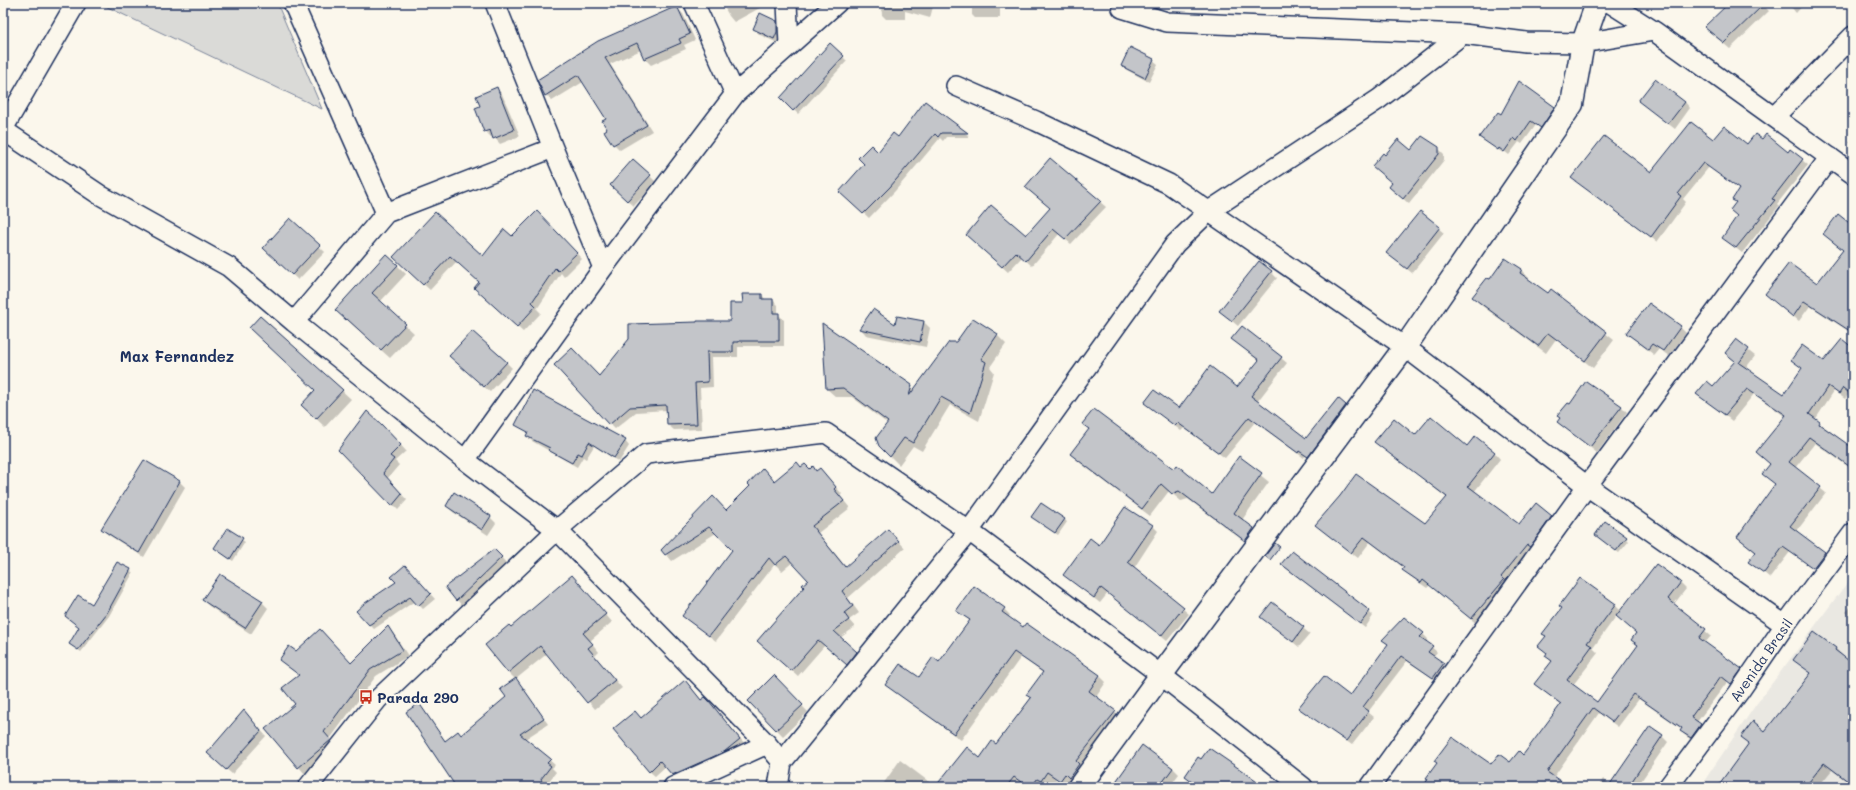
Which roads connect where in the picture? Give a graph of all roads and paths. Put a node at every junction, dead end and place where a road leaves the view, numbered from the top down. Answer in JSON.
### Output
{"nodes":[{"id":1,"x":76,"y":3,"type":"edge"},
{"id":2,"x":294,"y":3,"type":"edge"},
{"id":3,"x":495,"y":3,"type":"edge"},
{"id":4,"x":694,"y":3,"type":"edge"},
{"id":5,"x":787,"y":3,"type":"edge"},
{"id":6,"x":838,"y":3,"type":"edge"},
{"id":7,"x":1123,"y":3,"type":"edge"},
{"id":8,"x":1597,"y":3,"type":"edge"},
{"id":9,"x":1610,"y":3,"type":"edge"},
{"id":10,"x":1654,"y":31,"type":"junction"},
{"id":11,"x":1463,"y":34,"type":"junction"},
{"id":12,"x":1853,"y":36,"type":"edge"},
{"id":13,"x":1583,"y":43,"type":"junction"},
{"id":14,"x":790,"y":45,"type":"junction"},
{"id":15,"x":956,"y":86,"type":"dead end"},
{"id":16,"x":735,"y":94,"type":"junction"},
{"id":17,"x":1774,"y":117,"type":"junction"},
{"id":18,"x":3,"y":130,"type":"edge"},
{"id":19,"x":553,"y":148,"type":"junction"},
{"id":20,"x":1830,"y":157,"type":"junction"},
{"id":21,"x":1853,"y":174,"type":"edge"},
{"id":22,"x":1209,"y":211,"type":"junction"},
{"id":23,"x":386,"y":213,"type":"junction"},
{"id":24,"x":603,"y":268,"type":"junction"},
{"id":25,"x":294,"y":322,"type":"junction"},
{"id":26,"x":1405,"y":347,"type":"junction"},
{"id":27,"x":465,"y":460,"type":"junction"},
{"id":28,"x":1587,"y":486,"type":"junction"},
{"id":29,"x":557,"y":530,"type":"junction"},
{"id":30,"x":969,"y":531,"type":"junction"},
{"id":31,"x":1853,"y":533,"type":"edge"},
{"id":32,"x":1785,"y":625,"type":"junction"},
{"id":33,"x":1161,"y":675,"type":"junction"},
{"id":34,"x":767,"y":744,"type":"junction"},
{"id":35,"x":782,"y":762,"type":"junction"},
{"id":36,"x":308,"y":787,"type":"edge"},
{"id":37,"x":672,"y":787,"type":"edge"},
{"id":38,"x":778,"y":787,"type":"edge"},
{"id":39,"x":1079,"y":787,"type":"edge"},
{"id":40,"x":1303,"y":787,"type":"edge"},
{"id":41,"x":1370,"y":787,"type":"edge"},
{"id":42,"x":1668,"y":787,"type":"edge"}],
"edges":[{"from":1,"to":18,"type":"street"},
{"from":2,"to":23,"type":"street"},
{"from":3,"to":19,"type":"street"},
{"from":4,"to":16,"type":"street"},
{"from":5,"to":14,"type":"street"},
{"from":6,"to":14,"type":"street"},
{"from":7,"to":11,"type":"street"},
{"from":8,"to":13,"type":"street"},
{"from":9,"to":10,"type":"street"},
{"from":10,"to":13,"type":"street"},
{"from":10,"to":17,"type":"street"},
{"from":11,"to":13,"type":"street"},
{"from":11,"to":22,"type":"street"},
{"from":12,"to":17,"type":"street"},
{"from":13,"to":26,"type":"street"},
{"from":14,"to":16,"type":"street"},
{"from":15,"to":22,"type":"street"},
{"from":16,"to":24,"type":"street"},
{"from":17,"to":20,"type":"street"},
{"from":18,"to":25,"type":"street"},
{"from":19,"to":23,"type":"street"},
{"from":19,"to":24,"type":"street"},
{"from":20,"to":21,"type":"street"},
{"from":20,"to":28,"type":"street"},
{"from":22,"to":26,"type":"street"},
{"from":22,"to":30,"type":"street"},
{"from":23,"to":25,"type":"street"},
{"from":24,"to":27,"type":"street"},
{"from":25,"to":27,"type":"street"},
{"from":26,"to":28,"type":"street"},
{"from":26,"to":33,"type":"street"},
{"from":27,"to":29,"type":"street"},
{"from":28,"to":32,"type":"street"},
{"from":28,"to":41,"type":"street"},
{"from":29,"to":30,"type":"street"},
{"from":29,"to":34,"type":"street"},
{"from":29,"to":36,"type":"street"},
{"from":30,"to":33,"type":"street"},
{"from":30,"to":35,"type":"street"},
{"from":31,"to":32,"type":"street","name":"Avenida Brasil"},
{"from":32,"to":42,"type":"street","name":"Avenida Brasil"},
{"from":33,"to":39,"type":"street"},
{"from":33,"to":40,"type":"street"},
{"from":34,"to":35,"type":"street"},
{"from":34,"to":37,"type":"street"},
{"from":35,"to":38,"type":"street"}]}
